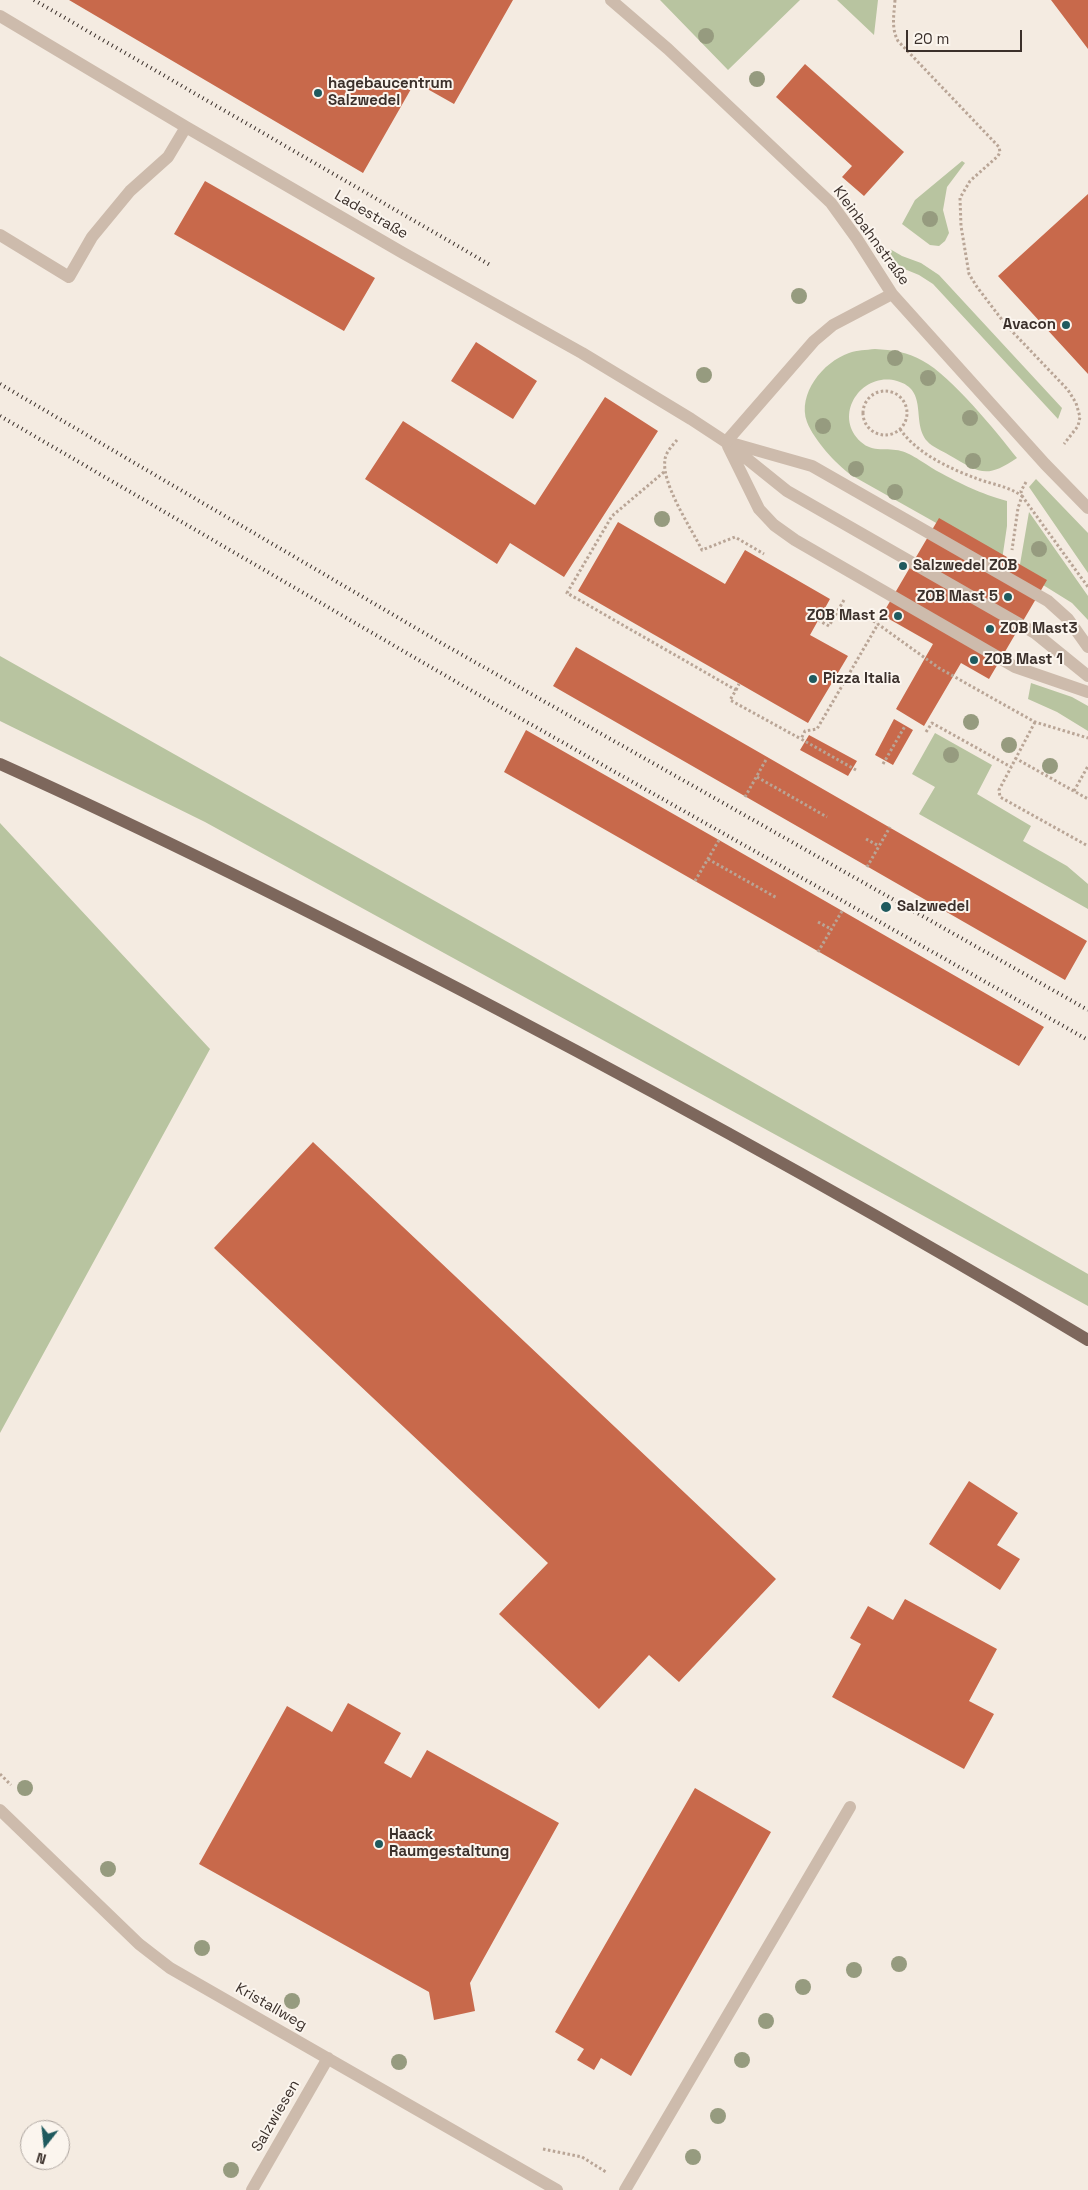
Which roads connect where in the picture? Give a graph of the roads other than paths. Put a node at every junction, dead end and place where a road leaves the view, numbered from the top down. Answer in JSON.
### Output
{"nodes":[{"id":1,"x":611,"y":0,"type":"edge"},
{"id":2,"x":0,"y":16,"type":"edge"},
{"id":3,"x":186,"y":127,"type":"junction"},
{"id":4,"x":0,"y":235,"type":"edge"},
{"id":5,"x":892,"y":294,"type":"junction"},
{"id":6,"x":726,"y":442,"type":"junction"},
{"id":7,"x":1088,"y":508,"type":"edge"},
{"id":8,"x":1088,"y":647,"type":"edge"},
{"id":9,"x":1088,"y":676,"type":"edge"},
{"id":10,"x":1088,"y":692,"type":"edge"},
{"id":11,"x":0,"y":764,"type":"edge"},
{"id":12,"x":1088,"y":1340,"type":"edge"},
{"id":13,"x":850,"y":1807,"type":"dead end"},
{"id":14,"x":0,"y":1810,"type":"edge"},
{"id":15,"x":328,"y":2058,"type":"junction"},
{"id":16,"x":627,"y":2187,"type":"edge"},
{"id":17,"x":252,"y":2190,"type":"edge"},
{"id":18,"x":557,"y":2190,"type":"edge"}],
"edges":[{"from":1,"to":5,"type":"street","name":"Kleinbahnstraße"},
{"from":2,"to":3,"type":"street","name":"Ladestraße"},
{"from":3,"to":4,"type":"street"},
{"from":3,"to":6,"type":"street","name":"Ladestraße"},
{"from":5,"to":6,"type":"street"},
{"from":5,"to":7,"type":"street","name":"Kleinbahnstraße"},
{"from":6,"to":8,"type":"street"},
{"from":6,"to":9,"type":"street"},
{"from":6,"to":10,"type":"street"},
{"from":11,"to":12,"type":"main road"},
{"from":13,"to":16,"type":"street"},
{"from":14,"to":15,"type":"street","name":"Kristallweg"},
{"from":15,"to":17,"type":"street","name":"Salzwiesen"},
{"from":15,"to":18,"type":"street","name":"Kristallweg"}]}
